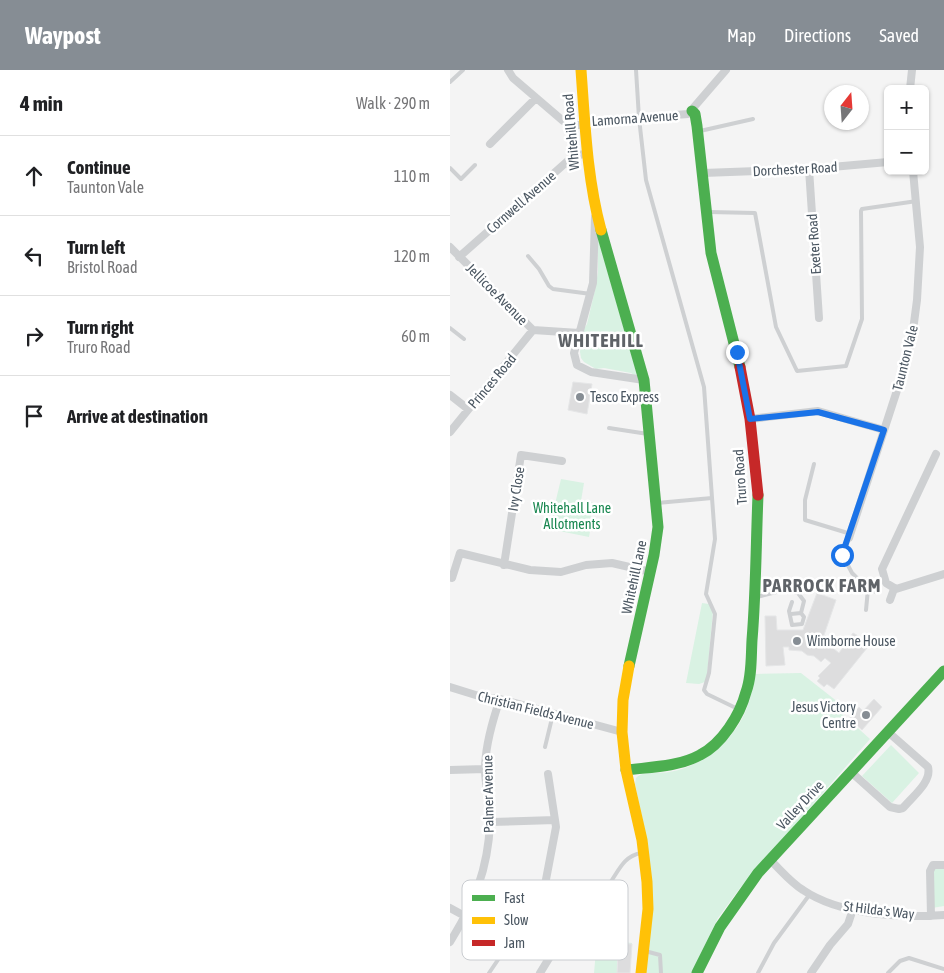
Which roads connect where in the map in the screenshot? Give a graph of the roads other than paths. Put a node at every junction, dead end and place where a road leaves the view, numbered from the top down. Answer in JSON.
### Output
{"nodes":[{"id":1,"x":462,"y":70,"type":"edge"},
{"id":2,"x":508,"y":70,"type":"edge"},
{"id":3,"x":580,"y":70,"type":"edge"},
{"id":4,"x":636,"y":70,"type":"edge"},
{"id":5,"x":726,"y":70,"type":"edge"},
{"id":6,"x":912,"y":70,"type":"edge"},
{"id":7,"x":450,"y":82,"type":"edge"},
{"id":8,"x":910,"y":85,"type":"edge"},
{"id":9,"x":536,"y":98,"type":"junction"},
{"id":10,"x":692,"y":111,"type":"junction"},
{"id":11,"x":639,"y":118,"type":"junction"},
{"id":12,"x":753,"y":119,"type":"dead end"},
{"id":13,"x":584,"y":124,"type":"junction"},
{"id":14,"x":698,"y":132,"type":"junction"},
{"id":15,"x":490,"y":144,"type":"dead end"},
{"id":16,"x":587,"y":154,"type":"junction"},
{"id":17,"x":884,"y":162,"type":"edge"},
{"id":18,"x":475,"y":165,"type":"dead end"},
{"id":19,"x":450,"y":168,"type":"edge"},
{"id":20,"x":808,"y":169,"type":"junction"},
{"id":21,"x":703,"y":173,"type":"junction"},
{"id":22,"x":914,"y":175,"type":"edge"},
{"id":23,"x":591,"y":191,"type":"joint"},
{"id":24,"x":917,"y":201,"type":"junction"},
{"id":25,"x":595,"y":207,"type":"junction"},
{"id":26,"x":708,"y":212,"type":"junction"},
{"id":27,"x":450,"y":247,"type":"edge"},
{"id":28,"x":528,"y":256,"type":"dead end"},
{"id":29,"x":459,"y":257,"type":"junction"},
{"id":30,"x":591,"y":294,"type":"junction"},
{"id":31,"x":819,"y":318,"type":"dead end"},
{"id":32,"x":450,"y":328,"type":"edge"},
{"id":33,"x":533,"y":330,"type":"junction"},
{"id":34,"x":579,"y":333,"type":"junction"},
{"id":35,"x":464,"y":339,"type":"dead end"},
{"id":36,"x":644,"y":380,"type":"junction"},
{"id":37,"x":450,"y":395,"type":"edge"},
{"id":38,"x":468,"y":409,"type":"junction"},
{"id":39,"x":750,"y":419,"type":"junction"},
{"id":40,"x":609,"y":428,"type":"dead end"},
{"id":41,"x":884,"y":430,"type":"junction"},
{"id":42,"x":450,"y":432,"type":"edge"},
{"id":43,"x":650,"y":434,"type":"junction"},
{"id":44,"x":936,"y":454,"type":"dead end"},
{"id":45,"x":562,"y":461,"type":"dead end"},
{"id":46,"x":814,"y":464,"type":"dead end"},
{"id":47,"x":712,"y":498,"type":"junction"},
{"id":48,"x":656,"y":503,"type":"junction"},
{"id":49,"x":850,"y":536,"type":"junction"},
{"id":50,"x":504,"y":565,"type":"junction"},
{"id":51,"x":651,"y":572,"type":"junction"},
{"id":52,"x":944,"y":574,"type":"edge"},
{"id":53,"x":452,"y":578,"type":"dead end"},
{"id":54,"x":890,"y":587,"type":"junction"},
{"id":55,"x":868,"y":589,"type":"junction"},
{"id":56,"x":876,"y":592,"type":"dead end"},
{"id":57,"x":755,"y":597,"type":"junction"},
{"id":58,"x":890,"y":600,"type":"dead end"},
{"id":59,"x":792,"y":602,"type":"dead end"},
{"id":60,"x":866,"y":610,"type":"dead end"},
{"id":61,"x":801,"y":613,"type":"junction"},
{"id":62,"x":791,"y":614,"type":"junction"},
{"id":63,"x":944,"y":671,"type":"edge"},
{"id":64,"x":450,"y":687,"type":"edge"},
{"id":65,"x":500,"y":699,"type":"junction"},
{"id":66,"x":740,"y":710,"type":"junction"},
{"id":67,"x":553,"y":714,"type":"junction"},
{"id":68,"x":622,"y":732,"type":"junction"},
{"id":69,"x":888,"y":732,"type":"junction"},
{"id":70,"x":545,"y":746,"type":"dead end"},
{"id":71,"x":485,"y":769,"type":"junction"},
{"id":72,"x":450,"y":770,"type":"edge"},
{"id":73,"x":626,"y":770,"type":"junction"},
{"id":74,"x":851,"y":772,"type":"junction"},
{"id":75,"x":548,"y":774,"type":"dead end"},
{"id":76,"x":555,"y":820,"type":"junction"},
{"id":77,"x":491,"y":822,"type":"junction"},
{"id":78,"x":643,"y":852,"type":"junction"},
{"id":79,"x":769,"y":859,"type":"junction"},
{"id":80,"x":944,"y":865,"type":"edge"},
{"id":81,"x":481,"y":880,"type":"edge"},
{"id":82,"x":546,"y":880,"type":"edge"},
{"id":83,"x":612,"y":880,"type":"edge"},
{"id":84,"x":810,"y":894,"type":"junction"},
{"id":85,"x":450,"y":908,"type":"edge"},
{"id":86,"x":853,"y":910,"type":"junction"},
{"id":87,"x":462,"y":914,"type":"edge"},
{"id":88,"x":944,"y":915,"type":"edge"},
{"id":89,"x":932,"y":916,"type":"junction"},
{"id":90,"x":462,"y":920,"type":"edge"},
{"id":91,"x":450,"y":942,"type":"edge"},
{"id":92,"x":643,"y":951,"type":"junction"},
{"id":93,"x":498,"y":960,"type":"edge"},
{"id":94,"x":548,"y":960,"type":"edge"},
{"id":95,"x":944,"y":969,"type":"edge"},
{"id":96,"x":489,"y":973,"type":"edge"},
{"id":97,"x":540,"y":973,"type":"edge"},
{"id":98,"x":640,"y":973,"type":"edge"},
{"id":99,"x":660,"y":973,"type":"edge"},
{"id":100,"x":697,"y":973,"type":"edge"},
{"id":101,"x":758,"y":973,"type":"edge"},
{"id":102,"x":811,"y":973,"type":"edge"},
{"id":103,"x":888,"y":973,"type":"edge"}],
"edges":[{"from":1,"to":7,"type":"lane"},
{"from":2,"to":9,"type":"street"},
{"from":3,"to":13,"type":"street","name":"Whitehill Road"},
{"from":4,"to":11,"type":"lane"},
{"from":5,"to":10,"type":"street","name":"Lamorna Avenue"},
{"from":6,"to":8,"type":"street"},
{"from":9,"to":13,"type":"street"},
{"from":9,"to":15,"type":"street"},
{"from":10,"to":11,"type":"street","name":"Lamorna Avenue"},
{"from":10,"to":14,"type":"street","name":"Truro Road"},
{"from":11,"to":13,"type":"street","name":"Lamorna Avenue"},
{"from":11,"to":47,"type":"lane"},
{"from":12,"to":14,"type":"lane"},
{"from":13,"to":16,"type":"street","name":"Whitehill Road"},
{"from":14,"to":21,"type":"street","name":"Truro Road"},
{"from":16,"to":23,"type":"street","name":"Whitehill Road"},
{"from":16,"to":29,"type":"street","name":"Cornwell Avenue"},
{"from":17,"to":20,"type":"street","name":"Dorchester Road"},
{"from":18,"to":19,"type":"lane"},
{"from":20,"to":21,"type":"street","name":"Dorchester Road"},
{"from":20,"to":31,"type":"street","name":"Exeter Road"},
{"from":21,"to":26,"type":"street","name":"Truro Road"},
{"from":22,"to":24,"type":"street","name":"Taunton Vale"},
{"from":23,"to":25,"type":"street","name":"Whitehill Lane"},
{"from":24,"to":26,"type":"lane"},
{"from":24,"to":41,"type":"street","name":"Taunton Vale"},
{"from":25,"to":30,"type":"street"},
{"from":25,"to":36,"type":"street","name":"Whitehill Lane"},
{"from":26,"to":39,"type":"street","name":"Truro Road"},
{"from":27,"to":29,"type":"street","name":"Jellicoe Avenue"},
{"from":28,"to":30,"type":"lane"},
{"from":29,"to":33,"type":"street","name":"Jellicoe Avenue"},
{"from":30,"to":34,"type":"street"},
{"from":32,"to":35,"type":"lane"},
{"from":33,"to":34,"type":"street","name":"Jellicoe Avenue"},
{"from":33,"to":38,"type":"street","name":"Princes Road"},
{"from":34,"to":36,"type":"street"},
{"from":36,"to":43,"type":"street","name":"Whitehill Lane"},
{"from":37,"to":38,"type":"street"},
{"from":38,"to":42,"type":"street","name":"Princes Road"},
{"from":39,"to":41,"type":"street"},
{"from":39,"to":57,"type":"street","name":"Truro Road"},
{"from":40,"to":43,"type":"lane"},
{"from":41,"to":49,"type":"street","name":"Taunton Vale"},
{"from":43,"to":48,"type":"street","name":"Whitehill Lane"},
{"from":44,"to":54,"type":"street"},
{"from":45,"to":50,"type":"street","name":"Ivy Close"},
{"from":46,"to":49,"type":"lane"},
{"from":47,"to":48,"type":"lane"},
{"from":47,"to":66,"type":"lane"},
{"from":48,"to":51,"type":"street","name":"Whitehill Lane"},
{"from":49,"to":55,"type":"lane"},
{"from":50,"to":51,"type":"street"},
{"from":50,"to":53,"type":"street"},
{"from":51,"to":68,"type":"street","name":"Whitehill Lane"},
{"from":52,"to":54,"type":"street"},
{"from":54,"to":58,"type":"street"},
{"from":55,"to":56,"type":"lane"},
{"from":55,"to":60,"type":"lane"},
{"from":57,"to":61,"type":"lane"},
{"from":57,"to":66,"type":"street","name":"Truro Road"},
{"from":59,"to":62,"type":"lane"},
{"from":61,"to":62,"type":"lane"},
{"from":61,"to":62,"type":"lane"},
{"from":63,"to":69,"type":"street","name":"Valley Drive"},
{"from":64,"to":65,"type":"street","name":"Christian Fields Avenue"},
{"from":65,"to":67,"type":"street","name":"Christian Fields Avenue"},
{"from":65,"to":71,"type":"street","name":"Palmer Avenue"},
{"from":66,"to":73,"type":"street","name":"Truro Road"},
{"from":67,"to":68,"type":"street","name":"Christian Fields Avenue"},
{"from":67,"to":70,"type":"lane"},
{"from":68,"to":73,"type":"street","name":"Whitehill Lane"},
{"from":69,"to":74,"type":"street","name":"Valley Drive"},
{"from":69,"to":74,"type":"street"},
{"from":71,"to":72,"type":"street"},
{"from":71,"to":77,"type":"street","name":"Palmer Avenue"},
{"from":73,"to":78,"type":"street","name":"Whitehill Lane"},
{"from":74,"to":79,"type":"street","name":"Valley Drive"},
{"from":75,"to":76,"type":"street"},
{"from":76,"to":77,"type":"street"},
{"from":76,"to":82,"type":"street"},
{"from":77,"to":81,"type":"street","name":"Palmer Avenue"},
{"from":78,"to":83,"type":"lane"},
{"from":78,"to":92,"type":"street","name":"Whitehill Lane"},
{"from":79,"to":84,"type":"street","name":"St Hilda's Way"},
{"from":79,"to":100,"type":"street","name":"Valley Drive"},
{"from":80,"to":89,"type":"street"},
{"from":84,"to":86,"type":"street","name":"St Hilda's Way"},
{"from":84,"to":101,"type":"lane"},
{"from":85,"to":87,"type":"street"},
{"from":86,"to":89,"type":"street","name":"St Hilda's Way"},
{"from":86,"to":102,"type":"street"},
{"from":88,"to":89,"type":"street","name":"St Hilda's Way"},
{"from":90,"to":91,"type":"street","name":"Palmer Avenue"},
{"from":92,"to":98,"type":"street","name":"Whitehill Lane"},
{"from":92,"to":99,"type":"lane"},
{"from":93,"to":96,"type":"lane"},
{"from":94,"to":97,"type":"street"},
{"from":95,"to":103,"type":"lane"}]}
